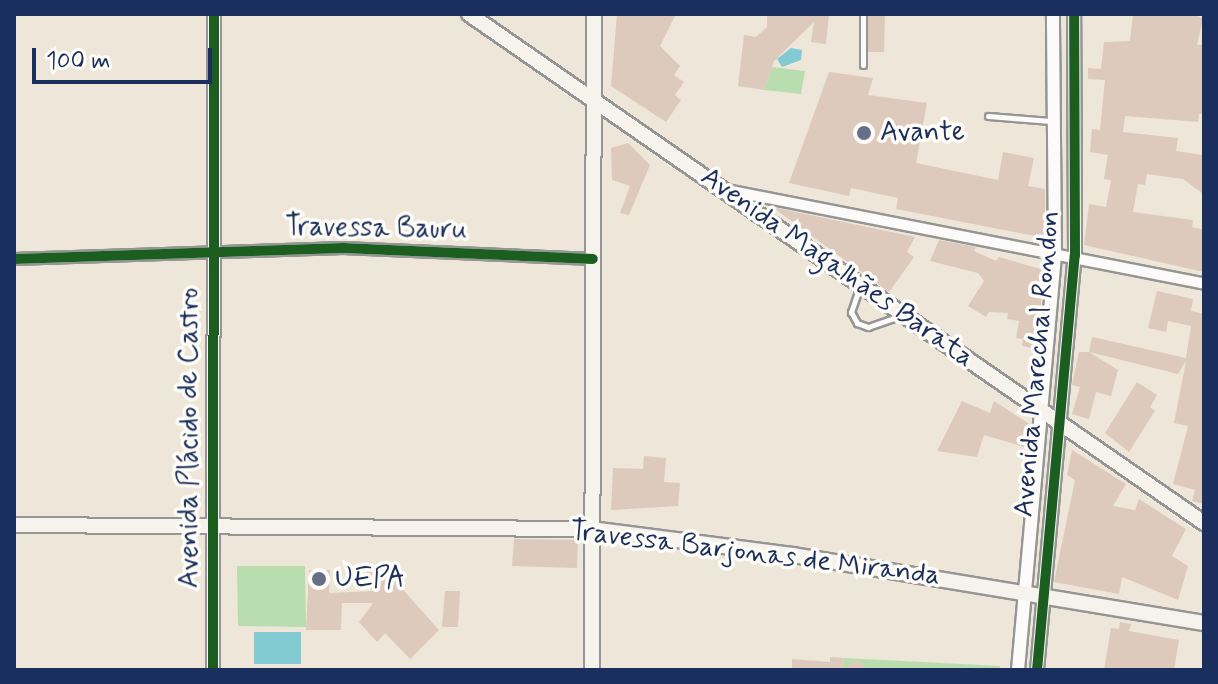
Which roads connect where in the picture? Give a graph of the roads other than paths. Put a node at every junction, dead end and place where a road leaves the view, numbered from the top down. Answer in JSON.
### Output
{"nodes":[{"id":1,"x":214,"y":14,"type":"edge"},
{"id":2,"x":469,"y":14,"type":"edge"},
{"id":3,"x":594,"y":14,"type":"edge"},
{"id":4,"x":863,"y":14,"type":"edge"},
{"id":5,"x":1053,"y":14,"type":"edge"},
{"id":6,"x":1074,"y":14,"type":"edge"},
{"id":7,"x":863,"y":65,"type":"dead end"},
{"id":8,"x":591,"y":98,"type":"junction"},
{"id":9,"x":988,"y":116,"type":"dead end"},
{"id":10,"x":1054,"y":121,"type":"junction"},
{"id":11,"x":723,"y":189,"type":"junction"},
{"id":12,"x":1055,"y":252,"type":"junction"},
{"id":13,"x":215,"y":255,"type":"junction"},
{"id":14,"x":1075,"y":255,"type":"junction"},
{"id":15,"x":14,"y":259,"type":"edge"},
{"id":16,"x":593,"y":259,"type":"junction"},
{"id":17,"x":1204,"y":284,"type":"edge"},
{"id":18,"x":861,"y":285,"type":"junction"},
{"id":19,"x":903,"y":315,"type":"junction"},
{"id":20,"x":1041,"y":410,"type":"junction"},
{"id":21,"x":1058,"y":424,"type":"junction"},
{"id":22,"x":1204,"y":523,"type":"edge"},
{"id":23,"x":14,"y":525,"type":"edge"},
{"id":24,"x":213,"y":529,"type":"junction"},
{"id":25,"x":592,"y":529,"type":"junction"},
{"id":26,"x":1026,"y":592,"type":"junction"},
{"id":27,"x":1042,"y":596,"type":"junction"},
{"id":28,"x":1204,"y":623,"type":"edge"},
{"id":29,"x":213,"y":670,"type":"edge"},
{"id":30,"x":592,"y":670,"type":"edge"},
{"id":31,"x":1018,"y":670,"type":"edge"},
{"id":32,"x":1037,"y":670,"type":"edge"}],
"edges":[{"from":1,"to":13,"type":"street","name":"Avenida Plácido de Castro"},
{"from":2,"to":8,"type":"main road","name":"Avenida Magalhães Barata"},
{"from":3,"to":8,"type":"main road"},
{"from":4,"to":7,"type":"lane"},
{"from":5,"to":10,"type":"street","name":"Avenida Marechal Rondon"},
{"from":6,"to":14,"type":"street","name":"Avenida Marechal Rondon"},
{"from":8,"to":11,"type":"main road","name":"Avenida Magalhães Barata"},
{"from":8,"to":16,"type":"main road"},
{"from":9,"to":10,"type":"lane"},
{"from":10,"to":12,"type":"street","name":"Avenida Marechal Rondon"},
{"from":11,"to":12,"type":"street"},
{"from":11,"to":18,"type":"main road","name":"Avenida Magalhães Barata"},
{"from":12,"to":14,"type":"street"},
{"from":12,"to":20,"type":"street","name":"Avenida Marechal Rondon"},
{"from":13,"to":15,"type":"street","name":"Travessa Bauru"},
{"from":13,"to":16,"type":"street","name":"Travessa Bauru"},
{"from":13,"to":24,"type":"street","name":"Avenida Plácido de Castro"},
{"from":14,"to":17,"type":"street"},
{"from":14,"to":21,"type":"street","name":"Avenida Marechal Rondon"},
{"from":16,"to":25,"type":"main road"},
{"from":18,"to":19,"type":"main road","name":"Avenida Magalhães Barata"},
{"from":18,"to":19,"type":"lane"},
{"from":19,"to":20,"type":"main road","name":"Avenida Magalhães Barata"},
{"from":20,"to":21,"type":"main road","name":"Avenida Magalhães Barata"},
{"from":20,"to":26,"type":"street","name":"Avenida Marechal Rondon"},
{"from":21,"to":22,"type":"main road","name":"Avenida Magalhães Barata"},
{"from":21,"to":27,"type":"street","name":"Avenida Marechal Rondon"},
{"from":23,"to":24,"type":"main road","name":"Travessa Barjonas de Miranda"},
{"from":24,"to":25,"type":"main road","name":"Travessa Barjonas de Miranda"},
{"from":24,"to":29,"type":"street","name":"Avenida Plácido de Castro"},
{"from":25,"to":26,"type":"main road","name":"Travessa Barjonas de Miranda"},
{"from":25,"to":30,"type":"main road"},
{"from":26,"to":27,"type":"main road","name":"Travessa Barjonas de Miranda"},
{"from":26,"to":31,"type":"street","name":"Avenida Marechal Rondon"},
{"from":27,"to":28,"type":"main road","name":"Travessa Barjonas de Miranda"},
{"from":27,"to":32,"type":"street","name":"Avenida Marechal Rondon"}]}
